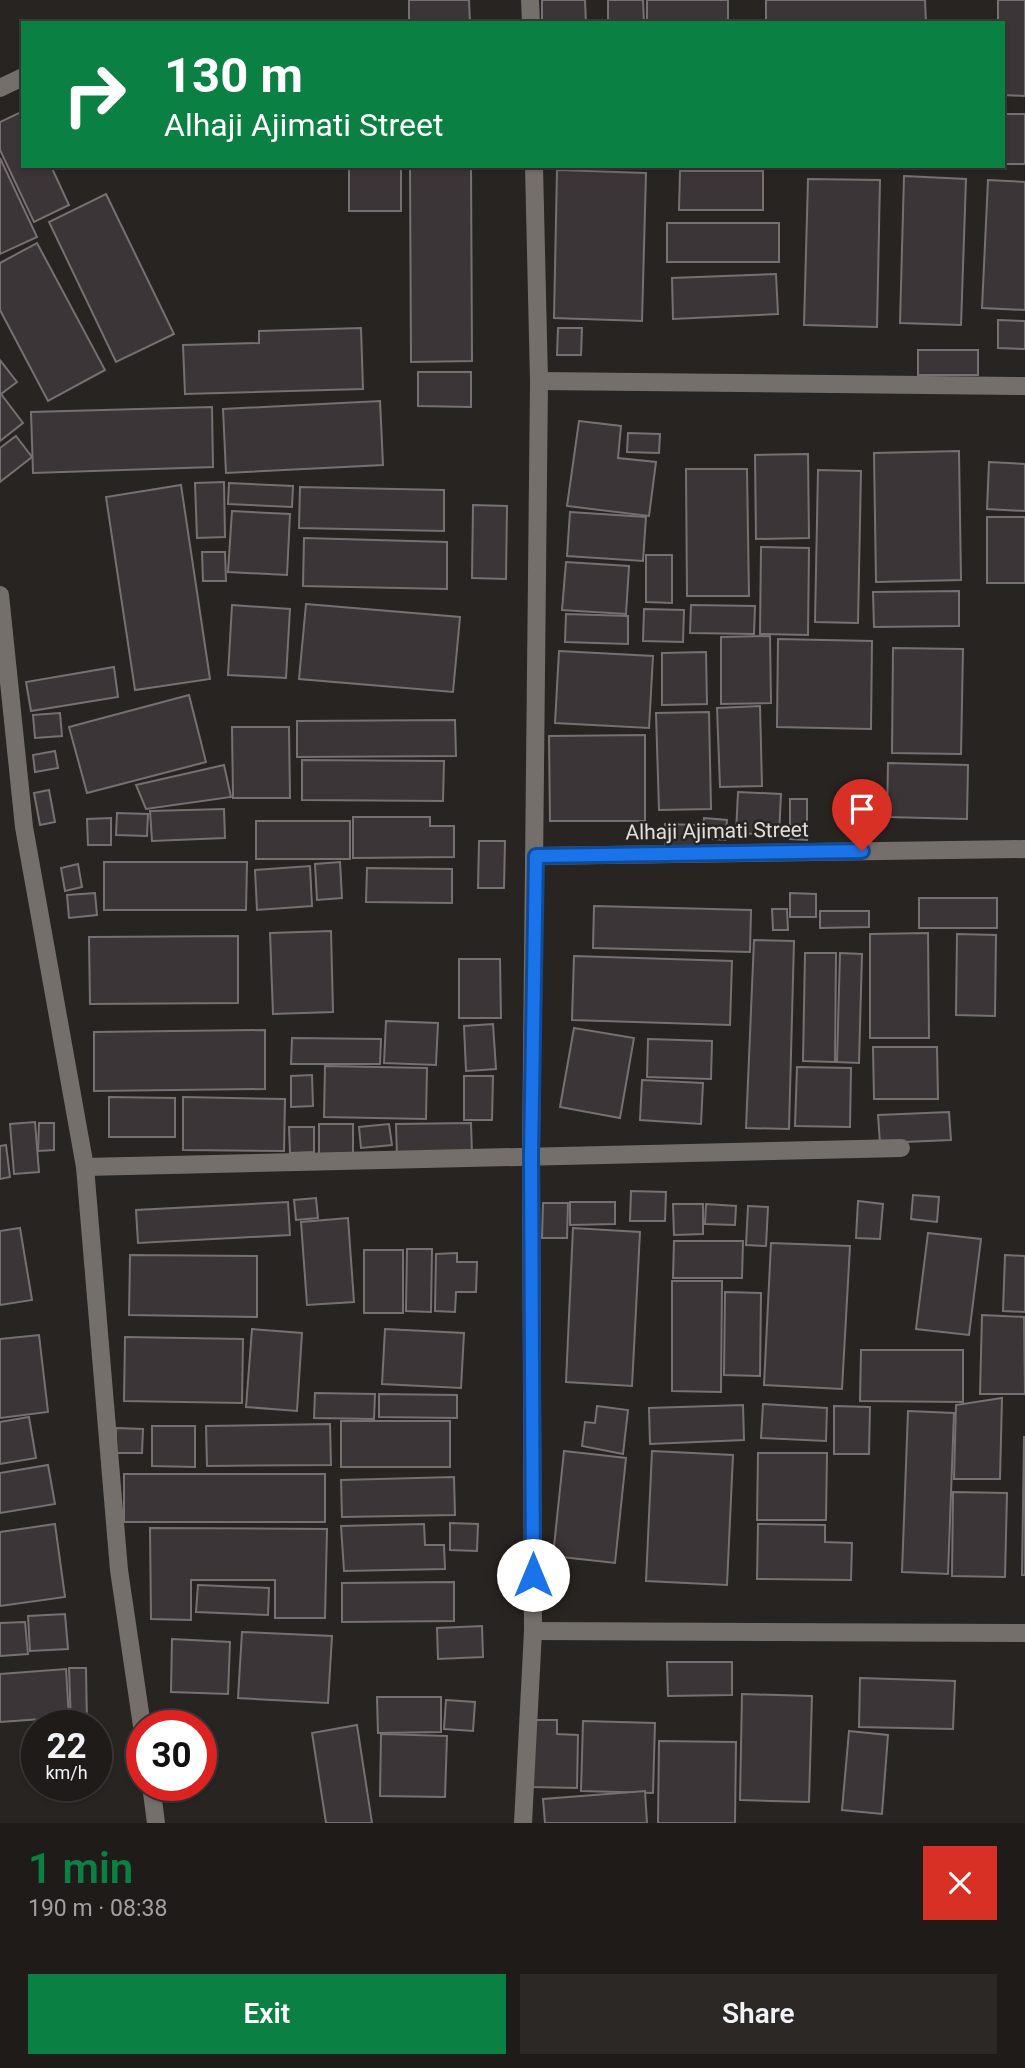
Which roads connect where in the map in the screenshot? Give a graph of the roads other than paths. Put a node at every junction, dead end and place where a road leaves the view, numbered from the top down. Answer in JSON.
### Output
{"nodes":[{"id":1,"x":530,"y":0,"type":"edge"},
{"id":2,"x":531,"y":21,"type":"edge"},
{"id":3,"x":21,"y":78,"type":"edge"},
{"id":4,"x":0,"y":88,"type":"edge"},
{"id":5,"x":534,"y":168,"type":"edge"},
{"id":6,"x":539,"y":382,"type":"junction"},
{"id":7,"x":1025,"y":386,"type":"edge"},
{"id":8,"x":0,"y":596,"type":"edge"},
{"id":9,"x":1025,"y":849,"type":"edge"},
{"id":10,"x":536,"y":856,"type":"junction"},
{"id":11,"x":901,"y":1148,"type":"dead end"},
{"id":12,"x":531,"y":1156,"type":"junction"},
{"id":13,"x":85,"y":1167,"type":"junction"},
{"id":14,"x":533,"y":1630,"type":"junction"},
{"id":15,"x":1025,"y":1633,"type":"edge"},
{"id":16,"x":140,"y":1710,"type":"edge"},
{"id":17,"x":153,"y":1801,"type":"edge"},
{"id":18,"x":156,"y":1823,"type":"edge"},
{"id":19,"x":523,"y":1823,"type":"edge"}],
"edges":[{"from":1,"to":2,"type":"street"},
{"from":3,"to":4,"type":"street"},
{"from":5,"to":6,"type":"street"},
{"from":6,"to":7,"type":"street"},
{"from":6,"to":10,"type":"street"},
{"from":8,"to":13,"type":"street"},
{"from":9,"to":10,"type":"street","name":"Alhaji Ajimati Street"},
{"from":10,"to":12,"type":"street"},
{"from":11,"to":12,"type":"street"},
{"from":12,"to":13,"type":"street"},
{"from":12,"to":14,"type":"street"},
{"from":13,"to":16,"type":"street"},
{"from":14,"to":15,"type":"street"},
{"from":14,"to":19,"type":"street"},
{"from":17,"to":18,"type":"street"}]}
